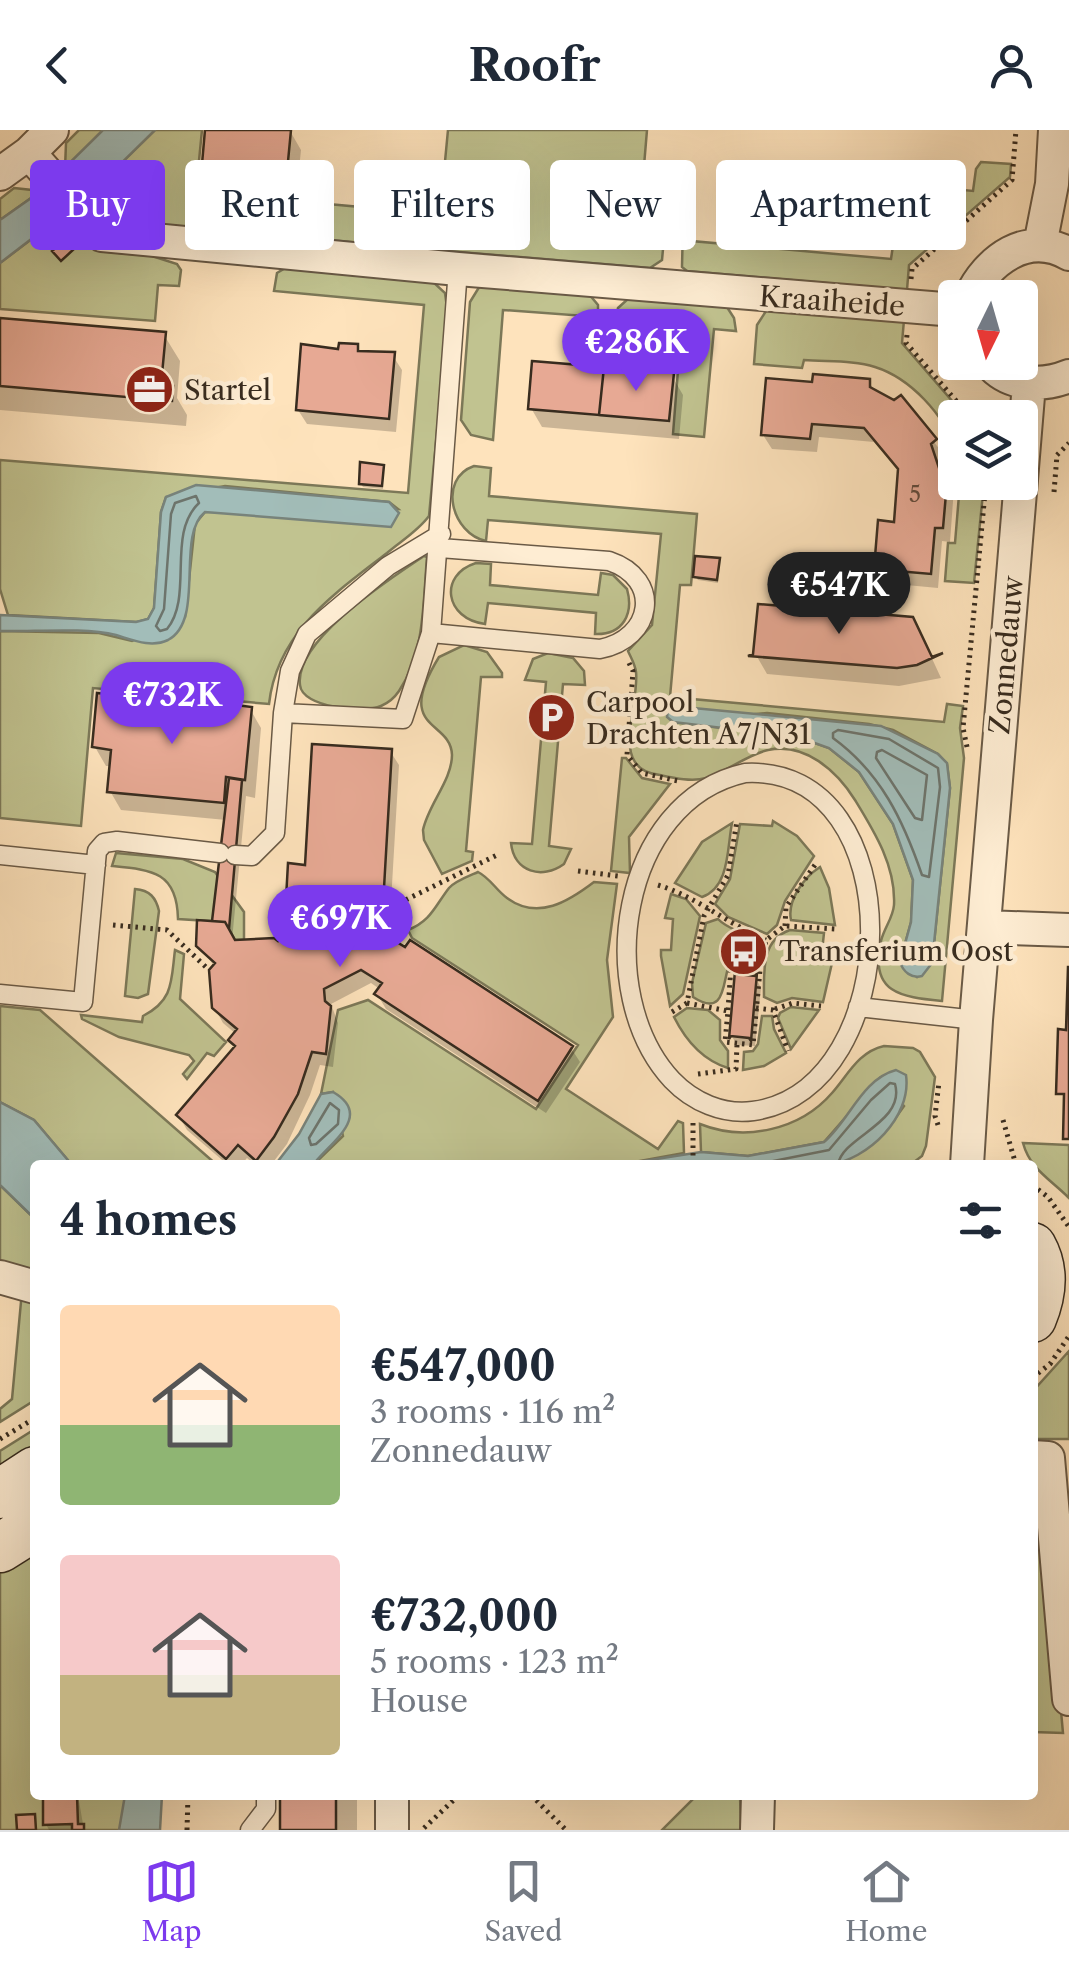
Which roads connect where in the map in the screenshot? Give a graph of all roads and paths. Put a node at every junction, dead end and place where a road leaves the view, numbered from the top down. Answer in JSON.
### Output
{"nodes":[{"id":1,"x":1056,"y":130,"type":"edge"},
{"id":2,"x":43,"y":152,"type":"edge"},
{"id":3,"x":0,"y":174,"type":"edge"},
{"id":4,"x":1054,"y":250,"type":"edge"},
{"id":5,"x":458,"y":269,"type":"junction"},
{"id":6,"x":978,"y":280,"type":"edge"},
{"id":7,"x":938,"y":309,"type":"edge"},
{"id":8,"x":1069,"y":376,"type":"edge"},
{"id":9,"x":1015,"y":380,"type":"edge"},
{"id":10,"x":1029,"y":384,"type":"junction"},
{"id":11,"x":440,"y":541,"type":"junction"},
{"id":12,"x":432,"y":633,"type":"junction"},
{"id":13,"x":617,"y":646,"type":"junction"},
{"id":14,"x":283,"y":713,"type":"junction"},
{"id":15,"x":696,"y":794,"type":"junction"},
{"id":16,"x":737,"y":821,"type":"dead end"},
{"id":17,"x":0,"y":854,"type":"edge"},
{"id":18,"x":500,"y":854,"type":"dead end"},
{"id":19,"x":818,"y":862,"type":"dead end"},
{"id":20,"x":96,"y":864,"type":"junction"},
{"id":21,"x":578,"y":871,"type":"dead end"},
{"id":22,"x":598,"y":874,"type":"dead end"},
{"id":23,"x":672,"y":890,"type":"dead end"},
{"id":24,"x":706,"y":908,"type":"junction"},
{"id":25,"x":379,"y":913,"type":"dead end"},
{"id":26,"x":785,"y":926,"type":"junction"},
{"id":27,"x":132,"y":927,"type":"dead end"},
{"id":28,"x":984,"y":927,"type":"junction"},
{"id":29,"x":835,"y":929,"type":"dead end"},
{"id":30,"x":1069,"y":930,"type":"edge"},
{"id":31,"x":766,"y":940,"type":"junction"},
{"id":32,"x":209,"y":970,"type":"dead end"},
{"id":33,"x":760,"y":970,"type":"junction"},
{"id":34,"x":0,"y":994,"type":"edge"},
{"id":35,"x":687,"y":1003,"type":"junction"},
{"id":36,"x":820,"y":1006,"type":"dead end"},
{"id":37,"x":858,"y":1007,"type":"junction"},
{"id":38,"x":756,"y":1008,"type":"junction"},
{"id":39,"x":774,"y":1010,"type":"junction"},
{"id":40,"x":728,"y":1011,"type":"junction"},
{"id":41,"x":672,"y":1012,"type":"dead end"},
{"id":42,"x":976,"y":1020,"type":"junction"},
{"id":43,"x":737,"y":1044,"type":"junction"},
{"id":44,"x":788,"y":1052,"type":"dead end"},
{"id":45,"x":696,"y":1075,"type":"dead end"},
{"id":46,"x":692,"y":1145,"type":"dead end"},
{"id":47,"x":693,"y":1160,"type":"edge"},
{"id":48,"x":967,"y":1160,"type":"edge"},
{"id":49,"x":1038,"y":1190,"type":"edge"},
{"id":50,"x":1054,"y":1261,"type":"edge"},
{"id":51,"x":0,"y":1277,"type":"edge"},
{"id":52,"x":30,"y":1283,"type":"edge"},
{"id":53,"x":1069,"y":1336,"type":"edge"},
{"id":54,"x":1038,"y":1373,"type":"edge"},
{"id":55,"x":30,"y":1421,"type":"edge"},
{"id":56,"x":0,"y":1440,"type":"edge"},
{"id":57,"x":1050,"y":1457,"type":"edge"},
{"id":58,"x":30,"y":1474,"type":"edge"},
{"id":59,"x":0,"y":1494,"type":"edge"},
{"id":60,"x":30,"y":1529,"type":"edge"},
{"id":61,"x":0,"y":1548,"type":"edge"},
{"id":62,"x":1069,"y":1699,"type":"edge"},
{"id":63,"x":188,"y":1800,"type":"edge"},
{"id":64,"x":266,"y":1800,"type":"edge"},
{"id":65,"x":392,"y":1800,"type":"edge"},
{"id":66,"x":454,"y":1800,"type":"edge"},
{"id":67,"x":535,"y":1800,"type":"edge"},
{"id":68,"x":758,"y":1800,"type":"edge"},
{"id":69,"x":188,"y":1830,"type":"edge"},
{"id":70,"x":250,"y":1830,"type":"edge"},
{"id":71,"x":392,"y":1830,"type":"edge"},
{"id":72,"x":422,"y":1830,"type":"edge"},
{"id":73,"x":566,"y":1830,"type":"edge"},
{"id":74,"x":757,"y":1830,"type":"edge"}],
"edges":[{"from":1,"to":4,"type":"street"},
{"from":2,"to":3,"type":"street"},
{"from":2,"to":5,"type":"street","name":"Kraaiheide"},
{"from":4,"to":6,"type":"street"},
{"from":5,"to":7,"type":"street","name":"Kraaiheide"},
{"from":5,"to":11,"type":"lane"},
{"from":8,"to":10,"type":"street"},
{"from":9,"to":10,"type":"street"},
{"from":10,"to":28,"type":"street","name":"Zonnedauw"},
{"from":11,"to":12,"type":"lane"},
{"from":11,"to":13,"type":"lane"},
{"from":11,"to":14,"type":"lane"},
{"from":12,"to":13,"type":"lane"},
{"from":12,"to":14,"type":"lane"},
{"from":13,"to":15,"type":"path"},
{"from":14,"to":20,"type":"lane"},
{"from":15,"to":37,"type":"lane"},
{"from":15,"to":37,"type":"lane"},
{"from":16,"to":24,"type":"path"},
{"from":17,"to":20,"type":"lane"},
{"from":18,"to":25,"type":"path"},
{"from":19,"to":26,"type":"path"},
{"from":20,"to":34,"type":"lane"},
{"from":21,"to":22,"type":"path"},
{"from":23,"to":24,"type":"path"},
{"from":24,"to":31,"type":"path"},
{"from":24,"to":35,"type":"path"},
{"from":26,"to":29,"type":"path"},
{"from":26,"to":31,"type":"path"},
{"from":27,"to":32,"type":"path"},
{"from":28,"to":30,"type":"street"},
{"from":28,"to":42,"type":"street","name":"Zonnedauw"},
{"from":31,"to":33,"type":"path"},
{"from":33,"to":38,"type":"path"},
{"from":33,"to":40,"type":"path"},
{"from":35,"to":40,"type":"path"},
{"from":35,"to":41,"type":"path"},
{"from":36,"to":39,"type":"path"},
{"from":37,"to":42,"type":"lane"},
{"from":38,"to":39,"type":"path"},
{"from":38,"to":43,"type":"path"},
{"from":39,"to":44,"type":"path"},
{"from":40,"to":43,"type":"path"},
{"from":42,"to":48,"type":"street","name":"Zonnedauw"},
{"from":43,"to":45,"type":"path"},
{"from":46,"to":47,"type":"path"},
{"from":49,"to":50,"type":"path"},
{"from":51,"to":52,"type":"street"},
{"from":53,"to":54,"type":"path"},
{"from":55,"to":56,"type":"path"},
{"from":57,"to":62,"type":"street"},
{"from":58,"to":59,"type":"main road"},
{"from":60,"to":61,"type":"main road"},
{"from":63,"to":69,"type":"path"},
{"from":64,"to":70,"type":"lane"},
{"from":65,"to":71,"type":"street"},
{"from":66,"to":72,"type":"path"},
{"from":67,"to":73,"type":"path"},
{"from":68,"to":74,"type":"street"}]}
